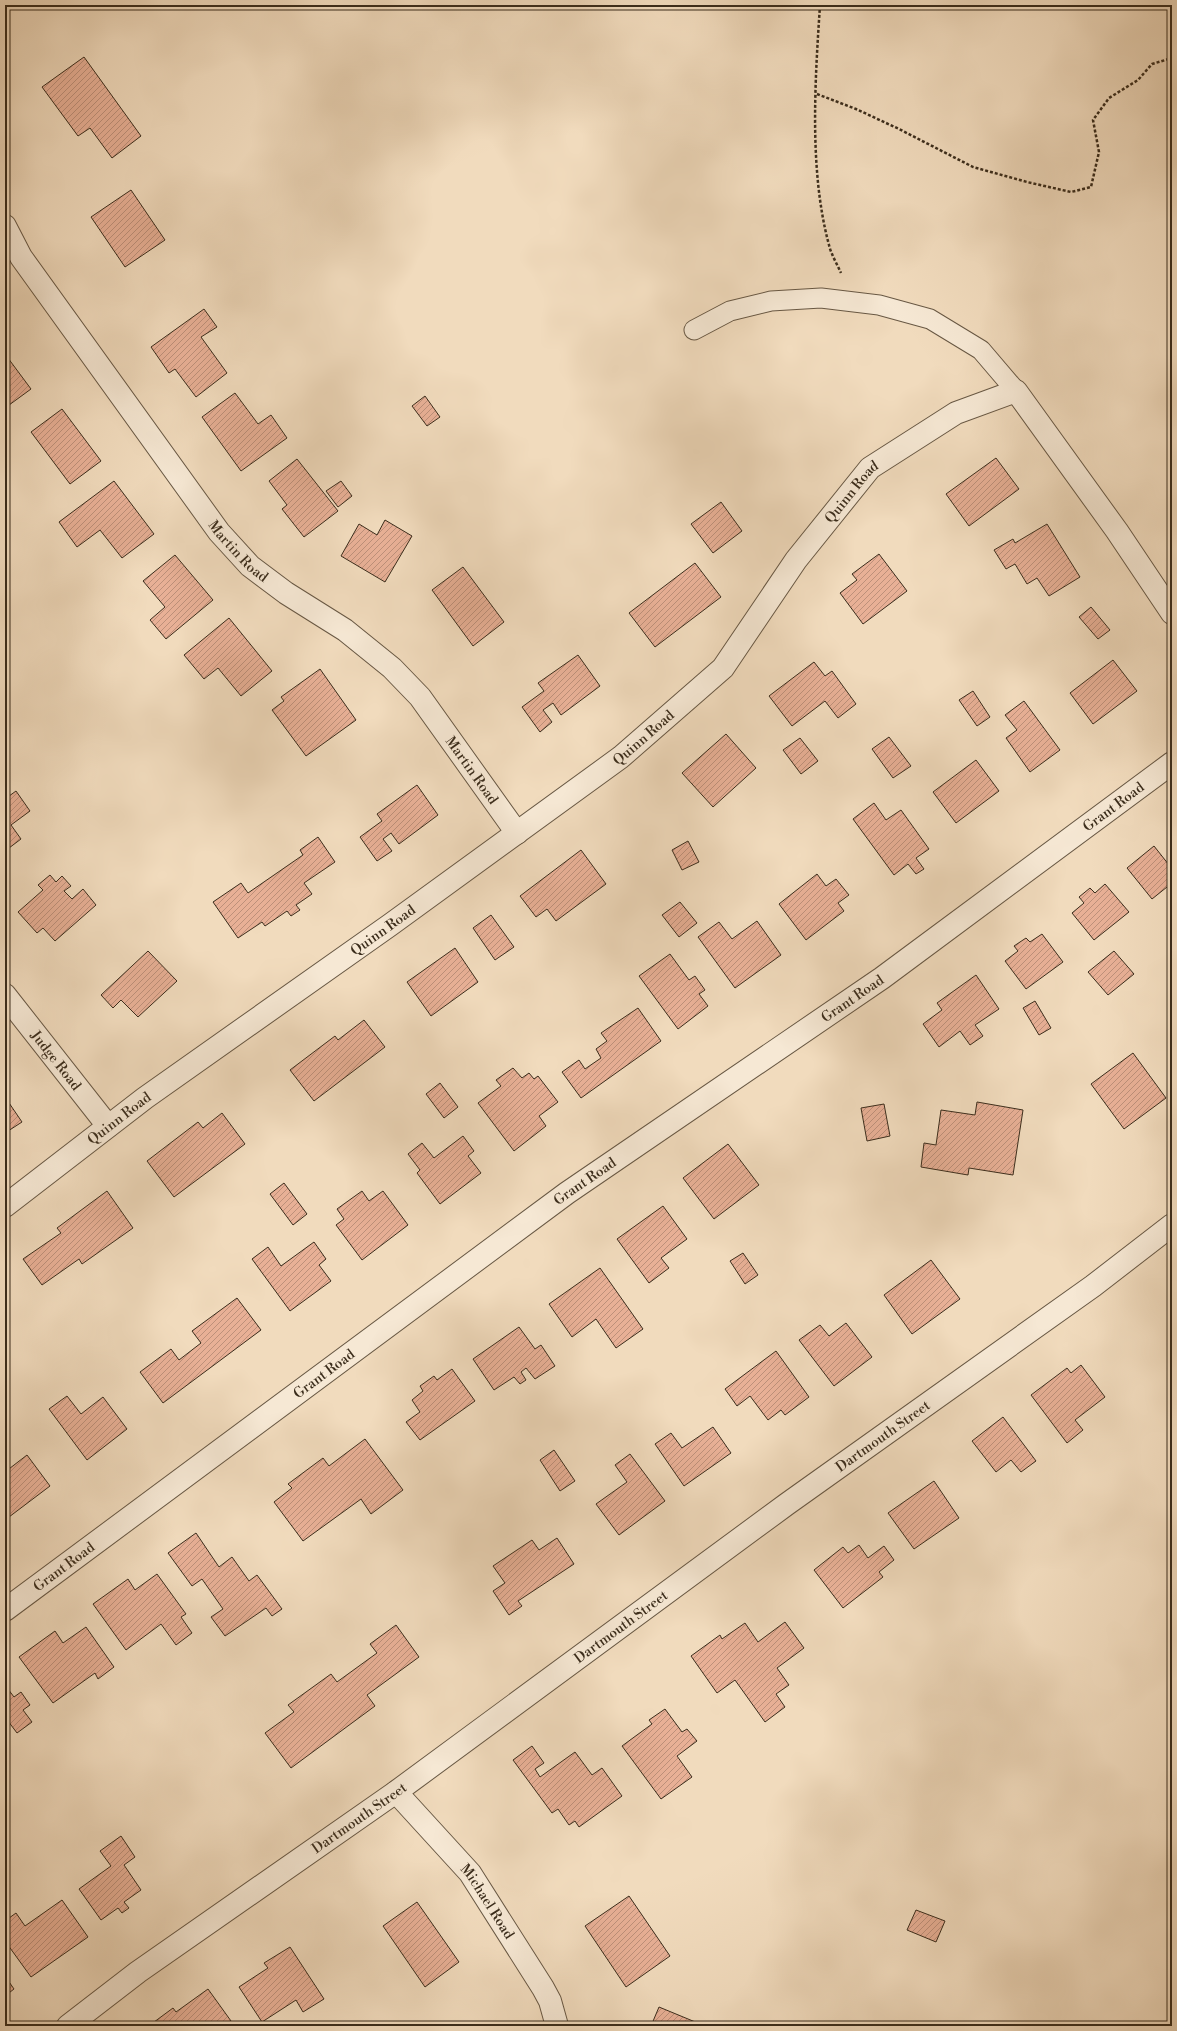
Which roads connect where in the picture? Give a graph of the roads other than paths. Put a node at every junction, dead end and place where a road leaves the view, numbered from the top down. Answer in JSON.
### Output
{"nodes":[{"id":1,"x":5,"y":226,"type":"edge"},
{"id":2,"x":694,"y":330,"type":"dead end"},
{"id":3,"x":1016,"y":391,"type":"junction"},
{"id":4,"x":1172,"y":614,"type":"edge"},
{"id":5,"x":1172,"y":763,"type":"edge"},
{"id":6,"x":517,"y":833,"type":"junction"},
{"id":7,"x":5,"y":994,"type":"edge"},
{"id":8,"x":108,"y":1126,"type":"junction"},
{"id":9,"x":5,"y":1206,"type":"edge"},
{"id":10,"x":1172,"y":1225,"type":"edge"},
{"id":11,"x":5,"y":1610,"type":"edge"},
{"id":12,"x":396,"y":1792,"type":"junction"},
{"id":13,"x":68,"y":2026,"type":"edge"},
{"id":14,"x":557,"y":2026,"type":"edge"}],
"edges":[{"from":1,"to":6,"type":"street","name":"Martin Road"},
{"from":2,"to":3,"type":"lane"},
{"from":3,"to":4,"type":"street"},
{"from":3,"to":6,"type":"street","name":"Quinn Road"},
{"from":5,"to":11,"type":"street","name":"Grant Road"},
{"from":6,"to":8,"type":"street","name":"Quinn Road"},
{"from":7,"to":8,"type":"street","name":"Judge Road"},
{"from":8,"to":9,"type":"street","name":"Quinn Road"},
{"from":10,"to":12,"type":"street","name":"Dartmouth Street"},
{"from":12,"to":13,"type":"street","name":"Dartmouth Street"},
{"from":12,"to":14,"type":"street","name":"Michael Road"}]}
